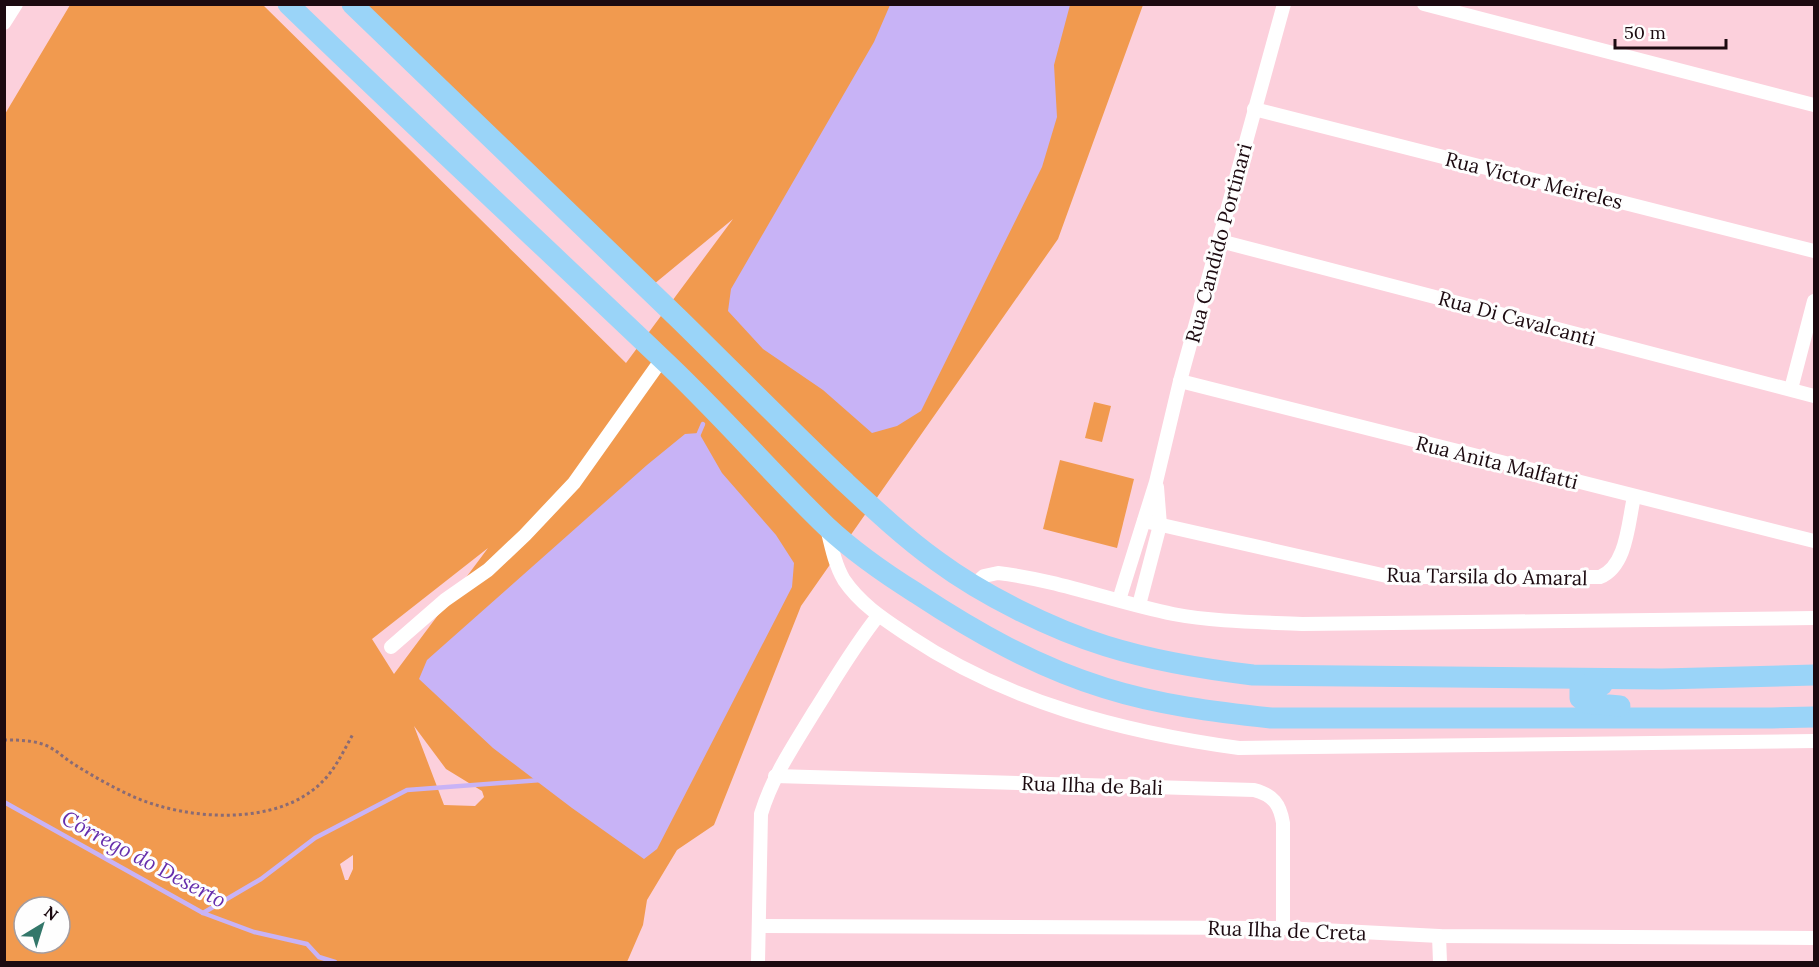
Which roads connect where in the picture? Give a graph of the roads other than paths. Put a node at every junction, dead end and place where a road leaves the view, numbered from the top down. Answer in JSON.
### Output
{"nodes":[{"id":1,"x":16,"y":4,"type":"edge"},
{"id":2,"x":288,"y":4,"type":"edge"},
{"id":3,"x":352,"y":4,"type":"edge"},
{"id":4,"x":1284,"y":4,"type":"edge"},
{"id":5,"x":1424,"y":4,"type":"edge"},
{"id":6,"x":4,"y":23,"type":"edge"},
{"id":7,"x":1815,"y":105,"type":"edge"},
{"id":8,"x":1254,"y":109,"type":"junction"},
{"id":9,"x":1220,"y":241,"type":"junction"},
{"id":10,"x":1815,"y":250,"type":"edge"},
{"id":11,"x":1815,"y":301,"type":"edge"},
{"id":12,"x":662,"y":358,"type":"junction"},
{"id":13,"x":1180,"y":381,"type":"junction"},
{"id":14,"x":1791,"y":389,"type":"junction"},
{"id":15,"x":1815,"y":396,"type":"edge"},
{"id":16,"x":1156,"y":482,"type":"junction"},
{"id":17,"x":1634,"y":497,"type":"junction"},
{"id":18,"x":1144,"y":521,"type":"junction"},
{"id":19,"x":1160,"y":525,"type":"junction"},
{"id":20,"x":827,"y":527,"type":"junction"},
{"id":21,"x":1815,"y":541,"type":"edge"},
{"id":22,"x":974,"y":585,"type":"junction"},
{"id":23,"x":1119,"y":600,"type":"junction"},
{"id":24,"x":1139,"y":605,"type":"junction"},
{"id":25,"x":878,"y":616,"type":"junction"},
{"id":26,"x":1815,"y":618,"type":"edge"},
{"id":27,"x":391,"y":647,"type":"dead end"},
{"id":28,"x":1815,"y":675,"type":"edge"},
{"id":29,"x":1662,"y":679,"type":"junction"},
{"id":30,"x":1815,"y":717,"type":"edge"},
{"id":31,"x":1772,"y":718,"type":"junction"},
{"id":32,"x":1815,"y":741,"type":"edge"},
{"id":33,"x":775,"y":776,"type":"junction"},
{"id":34,"x":759,"y":926,"type":"junction"},
{"id":35,"x":1283,"y":928,"type":"junction"},
{"id":36,"x":1439,"y":936,"type":"junction"},
{"id":37,"x":1815,"y":938,"type":"edge"},
{"id":38,"x":758,"y":963,"type":"edge"},
{"id":39,"x":1440,"y":963,"type":"edge"}],
"edges":[{"from":1,"to":6,"type":"street"},
{"from":2,"to":12,"type":"main road"},
{"from":3,"to":22,"type":"main road"},
{"from":4,"to":8,"type":"street","name":"Rua Candido Portinari"},
{"from":5,"to":7,"type":"street"},
{"from":8,"to":9,"type":"street","name":"Rua Candido Portinari"},
{"from":8,"to":10,"type":"street","name":"Rua Victor Meireles"},
{"from":9,"to":13,"type":"street","name":"Rua Candido Portinari"},
{"from":9,"to":14,"type":"street","name":"Rua Di Cavalcanti"},
{"from":11,"to":14,"type":"street"},
{"from":12,"to":20,"type":"main road"},
{"from":12,"to":27,"type":"street"},
{"from":13,"to":16,"type":"street","name":"Rua Candido Portinari"},
{"from":13,"to":17,"type":"street","name":"Rua Anita Malfatti"},
{"from":14,"to":15,"type":"street","name":"Rua Di Cavalcanti"},
{"from":16,"to":18,"type":"street","name":"Rua Candido Portinari"},
{"from":16,"to":19,"type":"street","name":"Rua Candido Portinari"},
{"from":17,"to":19,"type":"street","name":"Rua Tarsila do Amaral"},
{"from":17,"to":21,"type":"street","name":"Rua Anita Malfatti"},
{"from":18,"to":19,"type":"street","name":"Rua Tarsila do Amaral"},
{"from":18,"to":23,"type":"street","name":"Rua Candido Portinari"},
{"from":19,"to":24,"type":"street","name":"Rua Candido Portinari"},
{"from":20,"to":25,"type":"street"},
{"from":20,"to":31,"type":"main road"},
{"from":22,"to":23,"type":"street"},
{"from":22,"to":29,"type":"main road"},
{"from":23,"to":24,"type":"street"},
{"from":24,"to":26,"type":"street"},
{"from":25,"to":32,"type":"street"},
{"from":25,"to":33,"type":"street"},
{"from":28,"to":29,"type":"main road"},
{"from":29,"to":31,"type":"main road"},
{"from":30,"to":31,"type":"main road"},
{"from":33,"to":34,"type":"street"},
{"from":33,"to":35,"type":"street","name":"Rua Ilha de Bali"},
{"from":34,"to":35,"type":"street","name":"Rua Ilha de Creta"},
{"from":34,"to":38,"type":"street"},
{"from":35,"to":36,"type":"street","name":"Rua Ilha de Creta"},
{"from":36,"to":37,"type":"street","name":"Rua Ilha de Creta"},
{"from":36,"to":39,"type":"street"}]}
